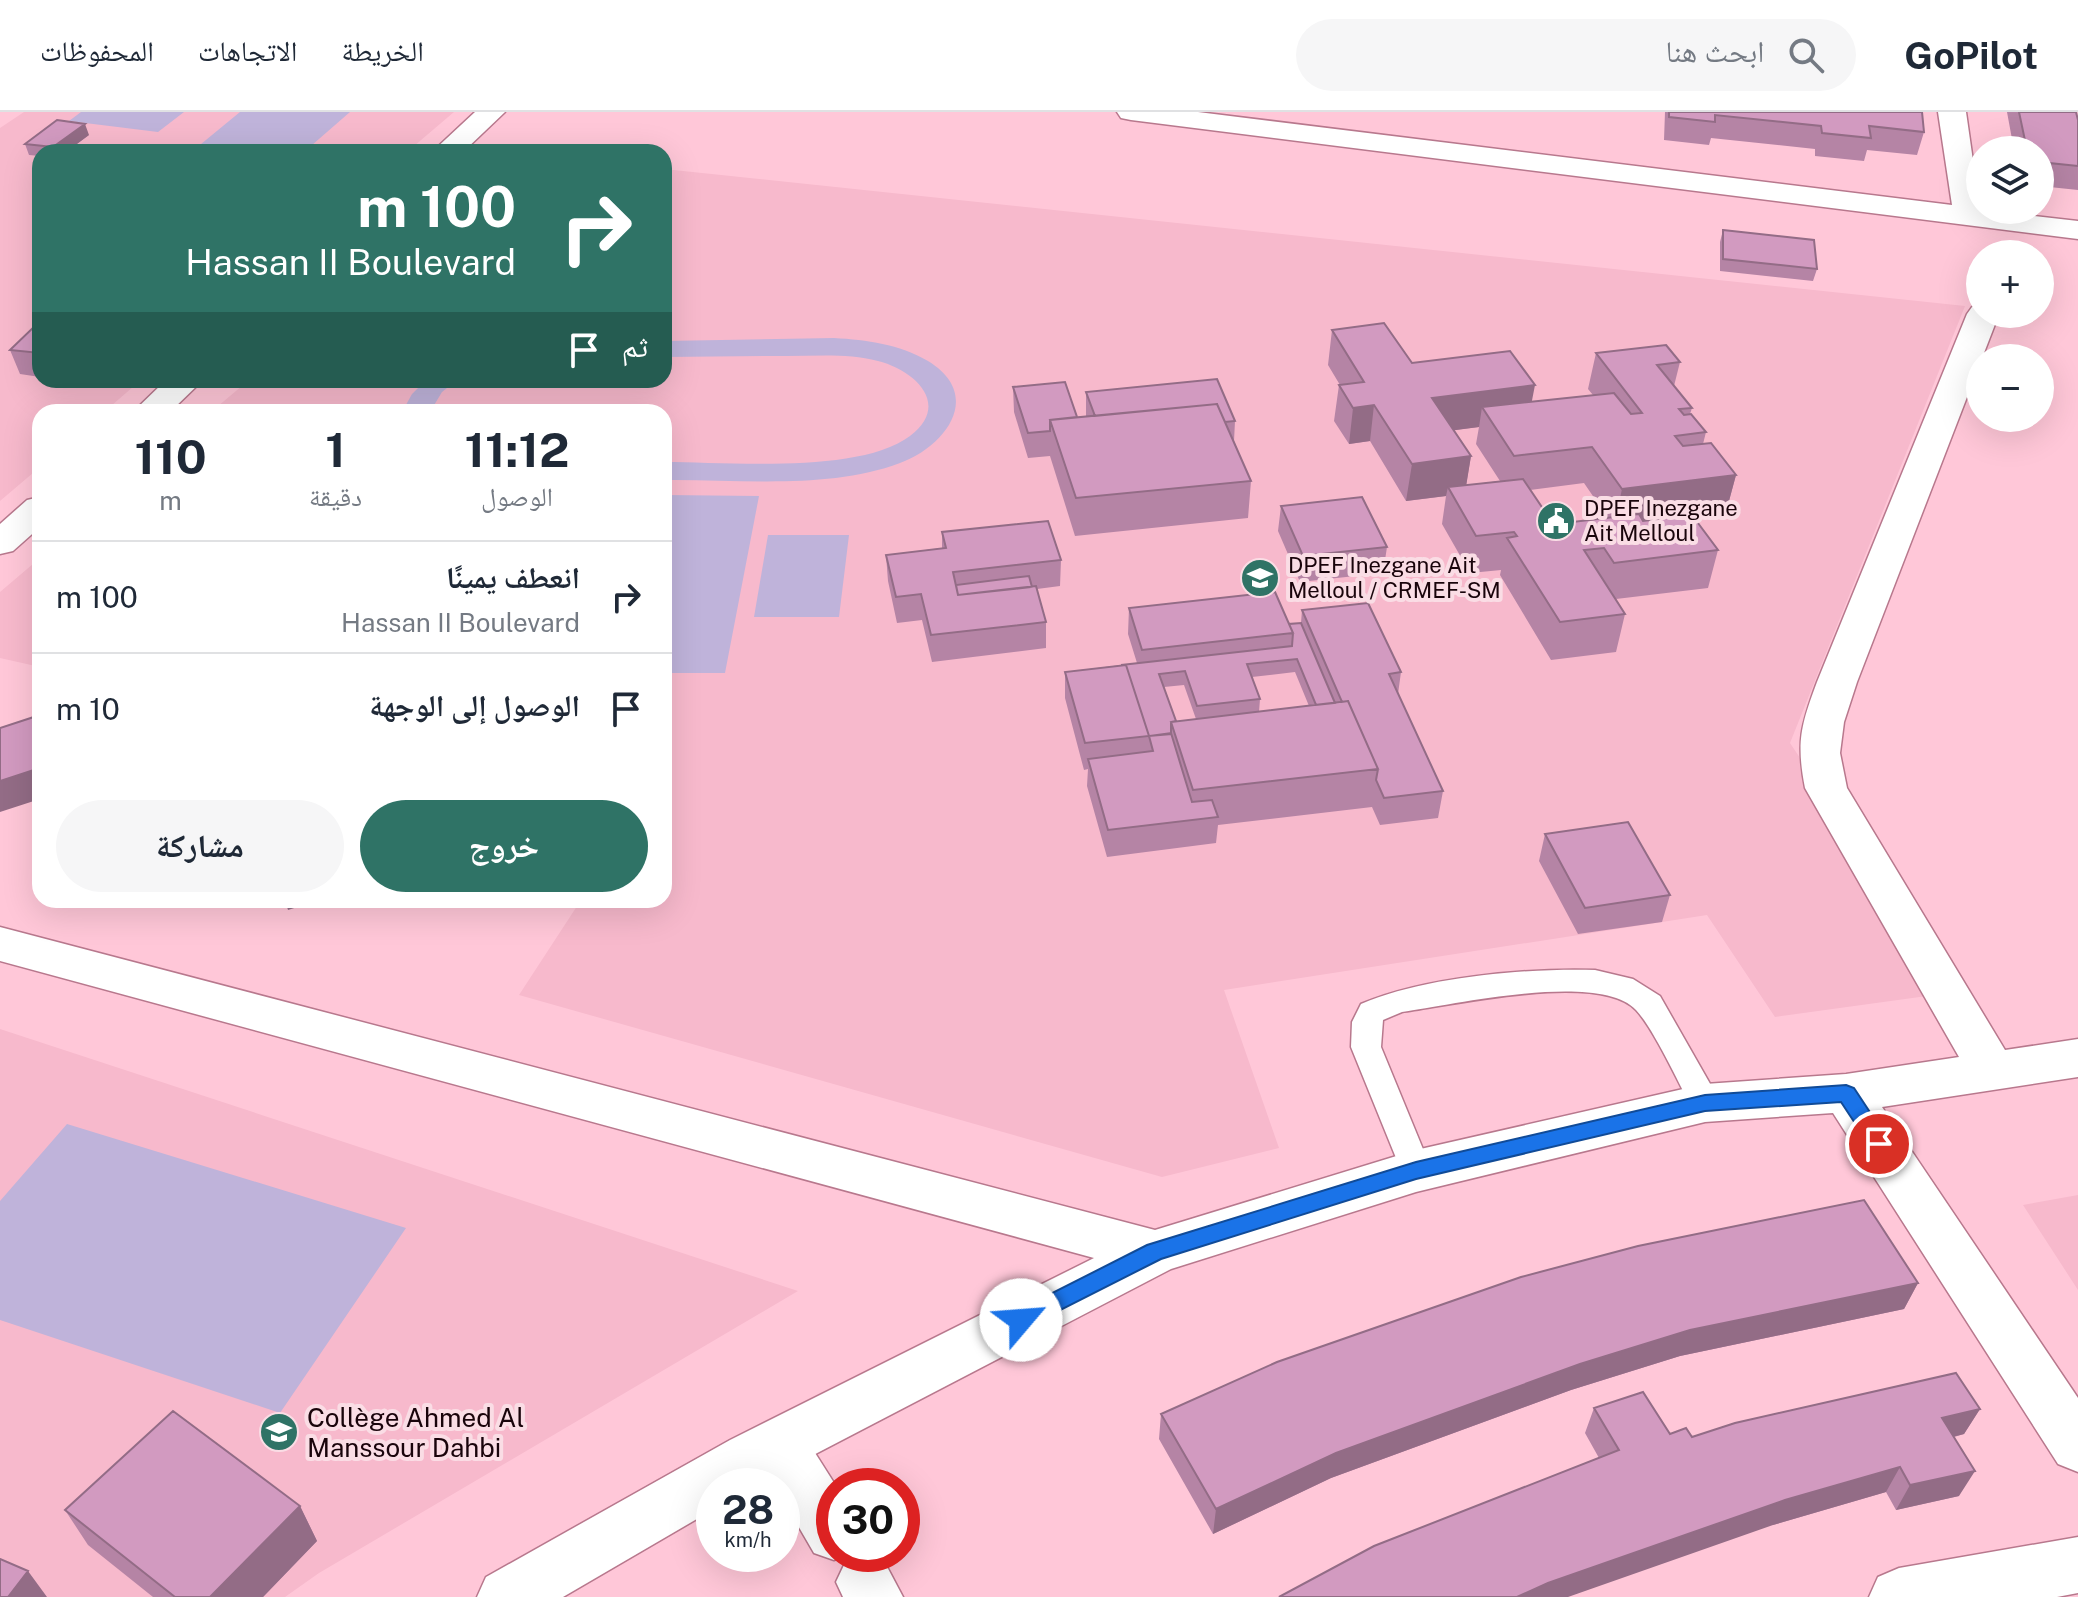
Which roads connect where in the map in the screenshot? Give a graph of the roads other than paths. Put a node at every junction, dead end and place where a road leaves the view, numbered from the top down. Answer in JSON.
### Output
{"nodes":[{"id":1,"x":491,"y":112,"type":"edge"},
{"id":2,"x":1220,"y":112,"type":"edge"},
{"id":3,"x":1952,"y":112,"type":"edge"},
{"id":4,"x":1145,"y":113,"type":"edge"},
{"id":5,"x":1411,"y":135,"type":"junction"},
{"id":6,"x":455,"y":144,"type":"edge"},
{"id":7,"x":1966,"y":183,"type":"edge"},
{"id":8,"x":1966,"y":207,"type":"edge"},
{"id":9,"x":2054,"y":217,"type":"edge"},
{"id":10,"x":2078,"y":217,"type":"edge"},
{"id":11,"x":2053,"y":224,"type":"edge"},
{"id":12,"x":2078,"y":230,"type":"edge"},
{"id":13,"x":1977,"y":328,"type":"edge"},
{"id":14,"x":177,"y":388,"type":"edge"},
{"id":15,"x":159,"y":404,"type":"edge"},
{"id":16,"x":32,"y":515,"type":"edge"},
{"id":17,"x":0,"y":543,"type":"edge"},
{"id":18,"x":0,"y":944,"type":"edge"},
{"id":19,"x":2078,"y":1058,"type":"edge"},
{"id":20,"x":1993,"y":1072,"type":"junction"},
{"id":21,"x":1846,"y":1093,"type":"junction"},
{"id":22,"x":1705,"y":1103,"type":"junction"},
{"id":23,"x":1416,"y":1171,"type":"junction"},
{"id":24,"x":1155,"y":1252,"type":"junction"},
{"id":25,"x":779,"y":1443,"type":"junction"},
{"id":26,"x":2078,"y":1446,"type":"edge"},
{"id":27,"x":816,"y":1504,"type":"edge"},
{"id":28,"x":2078,"y":1565,"type":"edge"},
{"id":29,"x":507,"y":1597,"type":"edge"},
{"id":30,"x":1899,"y":1597,"type":"edge"}],
"edges":[{"from":1,"to":6,"type":"street"},
{"from":2,"to":5,"type":"street"},
{"from":3,"to":7,"type":"street"},
{"from":4,"to":5,"type":"street"},
{"from":5,"to":8,"type":"street"},
{"from":9,"to":10,"type":"street"},
{"from":11,"to":12,"type":"street"},
{"from":13,"to":20,"type":"street"},
{"from":14,"to":15,"type":"street"},
{"from":16,"to":17,"type":"street"},
{"from":18,"to":24,"type":"street"},
{"from":19,"to":20,"type":"street"},
{"from":20,"to":21,"type":"street"},
{"from":21,"to":22,"type":"street"},
{"from":21,"to":26,"type":"street"},
{"from":22,"to":23,"type":"street"},
{"from":22,"to":23,"type":"lane"},
{"from":23,"to":24,"type":"street"},
{"from":24,"to":25,"type":"street"},
{"from":25,"to":27,"type":"street"},
{"from":25,"to":29,"type":"street"},
{"from":28,"to":30,"type":"street"}]}
